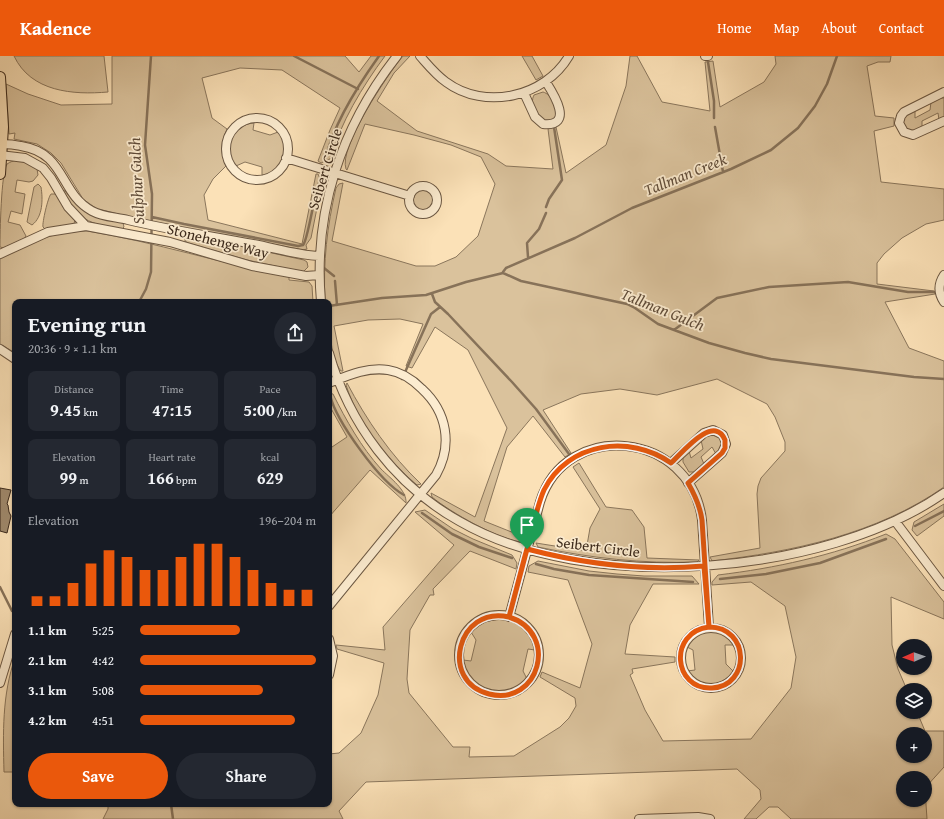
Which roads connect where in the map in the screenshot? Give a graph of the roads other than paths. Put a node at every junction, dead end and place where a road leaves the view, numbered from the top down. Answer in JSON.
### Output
{"nodes":[{"id":1,"x":397,"y":56,"type":"edge"},
{"id":2,"x":420,"y":56,"type":"edge"},
{"id":3,"x":569,"y":56,"type":"edge"},
{"id":4,"x":0,"y":77,"type":"edge"},
{"id":5,"x":546,"y":82,"type":"junction"},
{"id":6,"x":944,"y":92,"type":"edge"},
{"id":7,"x":524,"y":93,"type":"junction"},
{"id":8,"x":944,"y":121,"type":"edge"},
{"id":9,"x":1,"y":150,"type":"edge"},
{"id":10,"x":286,"y":158,"type":"junction"},
{"id":11,"x":335,"y":173,"type":"junction"},
{"id":12,"x":0,"y":174,"type":"edge"},
{"id":13,"x":410,"y":196,"type":"dead end"},
{"id":14,"x":86,"y":226,"type":"junction"},
{"id":15,"x":0,"y":254,"type":"edge"},
{"id":16,"x":319,"y":256,"type":"junction"},
{"id":17,"x":319,"y":275,"type":"junction"},
{"id":18,"x":944,"y":275,"type":"edge"},
{"id":19,"x":321,"y":299,"type":"edge"},
{"id":20,"x":944,"y":302,"type":"edge"},
{"id":21,"x":0,"y":349,"type":"edge"},
{"id":22,"x":12,"y":357,"type":"edge"},
{"id":23,"x":332,"y":362,"type":"edge"},
{"id":24,"x":338,"y":379,"type":"junction"},
{"id":25,"x":332,"y":382,"type":"edge"},
{"id":26,"x":671,"y":463,"type":"junction"},
{"id":27,"x":688,"y":483,"type":"junction"},
{"id":28,"x":944,"y":493,"type":"edge"},
{"id":29,"x":420,"y":495,"type":"junction"},
{"id":30,"x":895,"y":521,"type":"junction"},
{"id":31,"x":527,"y":549,"type":"junction"},
{"id":32,"x":704,"y":566,"type":"junction"},
{"id":33,"x":944,"y":586,"type":"edge"},
{"id":34,"x":332,"y":602,"type":"edge"},
{"id":35,"x":509,"y":617,"type":"junction"},
{"id":36,"x":709,"y":627,"type":"junction"},
{"id":37,"x":12,"y":644,"type":"edge"},
{"id":38,"x":332,"y":652,"type":"edge"},
{"id":39,"x":332,"y":667,"type":"edge"},
{"id":40,"x":0,"y":683,"type":"edge"},
{"id":41,"x":639,"y":819,"type":"edge"},
{"id":42,"x":710,"y":819,"type":"edge"}],
"edges":[{"from":1,"to":11,"type":"street","name":"Seibert Circle"},
{"from":2,"to":7,"type":"street"},
{"from":3,"to":5,"type":"street"},
{"from":4,"to":9,"type":"main road"},
{"from":5,"to":7,"type":"street"},
{"from":5,"to":7,"type":"street"},
{"from":6,"to":8,"type":"street"},
{"from":9,"to":12,"type":"main road"},
{"from":9,"to":14,"type":"street"},
{"from":9,"to":16,"type":"street","name":"Stonehenge Way"},
{"from":10,"to":10,"type":"street"},
{"from":10,"to":11,"type":"street"},
{"from":11,"to":13,"type":"street"},
{"from":11,"to":16,"type":"street","name":"Seibert Circle"},
{"from":14,"to":15,"type":"street","name":"Stonehenge Way"},
{"from":14,"to":17,"type":"street","name":"Stonehenge Way"},
{"from":16,"to":17,"type":"street","name":"Seibert Circle"},
{"from":17,"to":19,"type":"street","name":"Seibert Circle"},
{"from":18,"to":20,"type":"street"},
{"from":21,"to":22,"type":"street"},
{"from":23,"to":24,"type":"street","name":"Seibert Circle"},
{"from":24,"to":25,"type":"street"},
{"from":24,"to":29,"type":"street","name":"Seibert Circle"},
{"from":24,"to":29,"type":"street"},
{"from":26,"to":27,"type":"street"},
{"from":26,"to":27,"type":"street"},
{"from":26,"to":31,"type":"street"},
{"from":27,"to":32,"type":"street"},
{"from":28,"to":30,"type":"street","name":"Seibert Circle"},
{"from":29,"to":31,"type":"street","name":"Seibert Circle"},
{"from":29,"to":34,"type":"street"},
{"from":30,"to":32,"type":"street","name":"Seibert Circle"},
{"from":30,"to":33,"type":"street"},
{"from":31,"to":32,"type":"street","name":"Seibert Circle"},
{"from":31,"to":35,"type":"street"},
{"from":32,"to":36,"type":"street"},
{"from":35,"to":35,"type":"street"},
{"from":36,"to":36,"type":"street"},
{"from":37,"to":40,"type":"street"},
{"from":38,"to":39,"type":"street"},
{"from":41,"to":42,"type":"street"}]}
